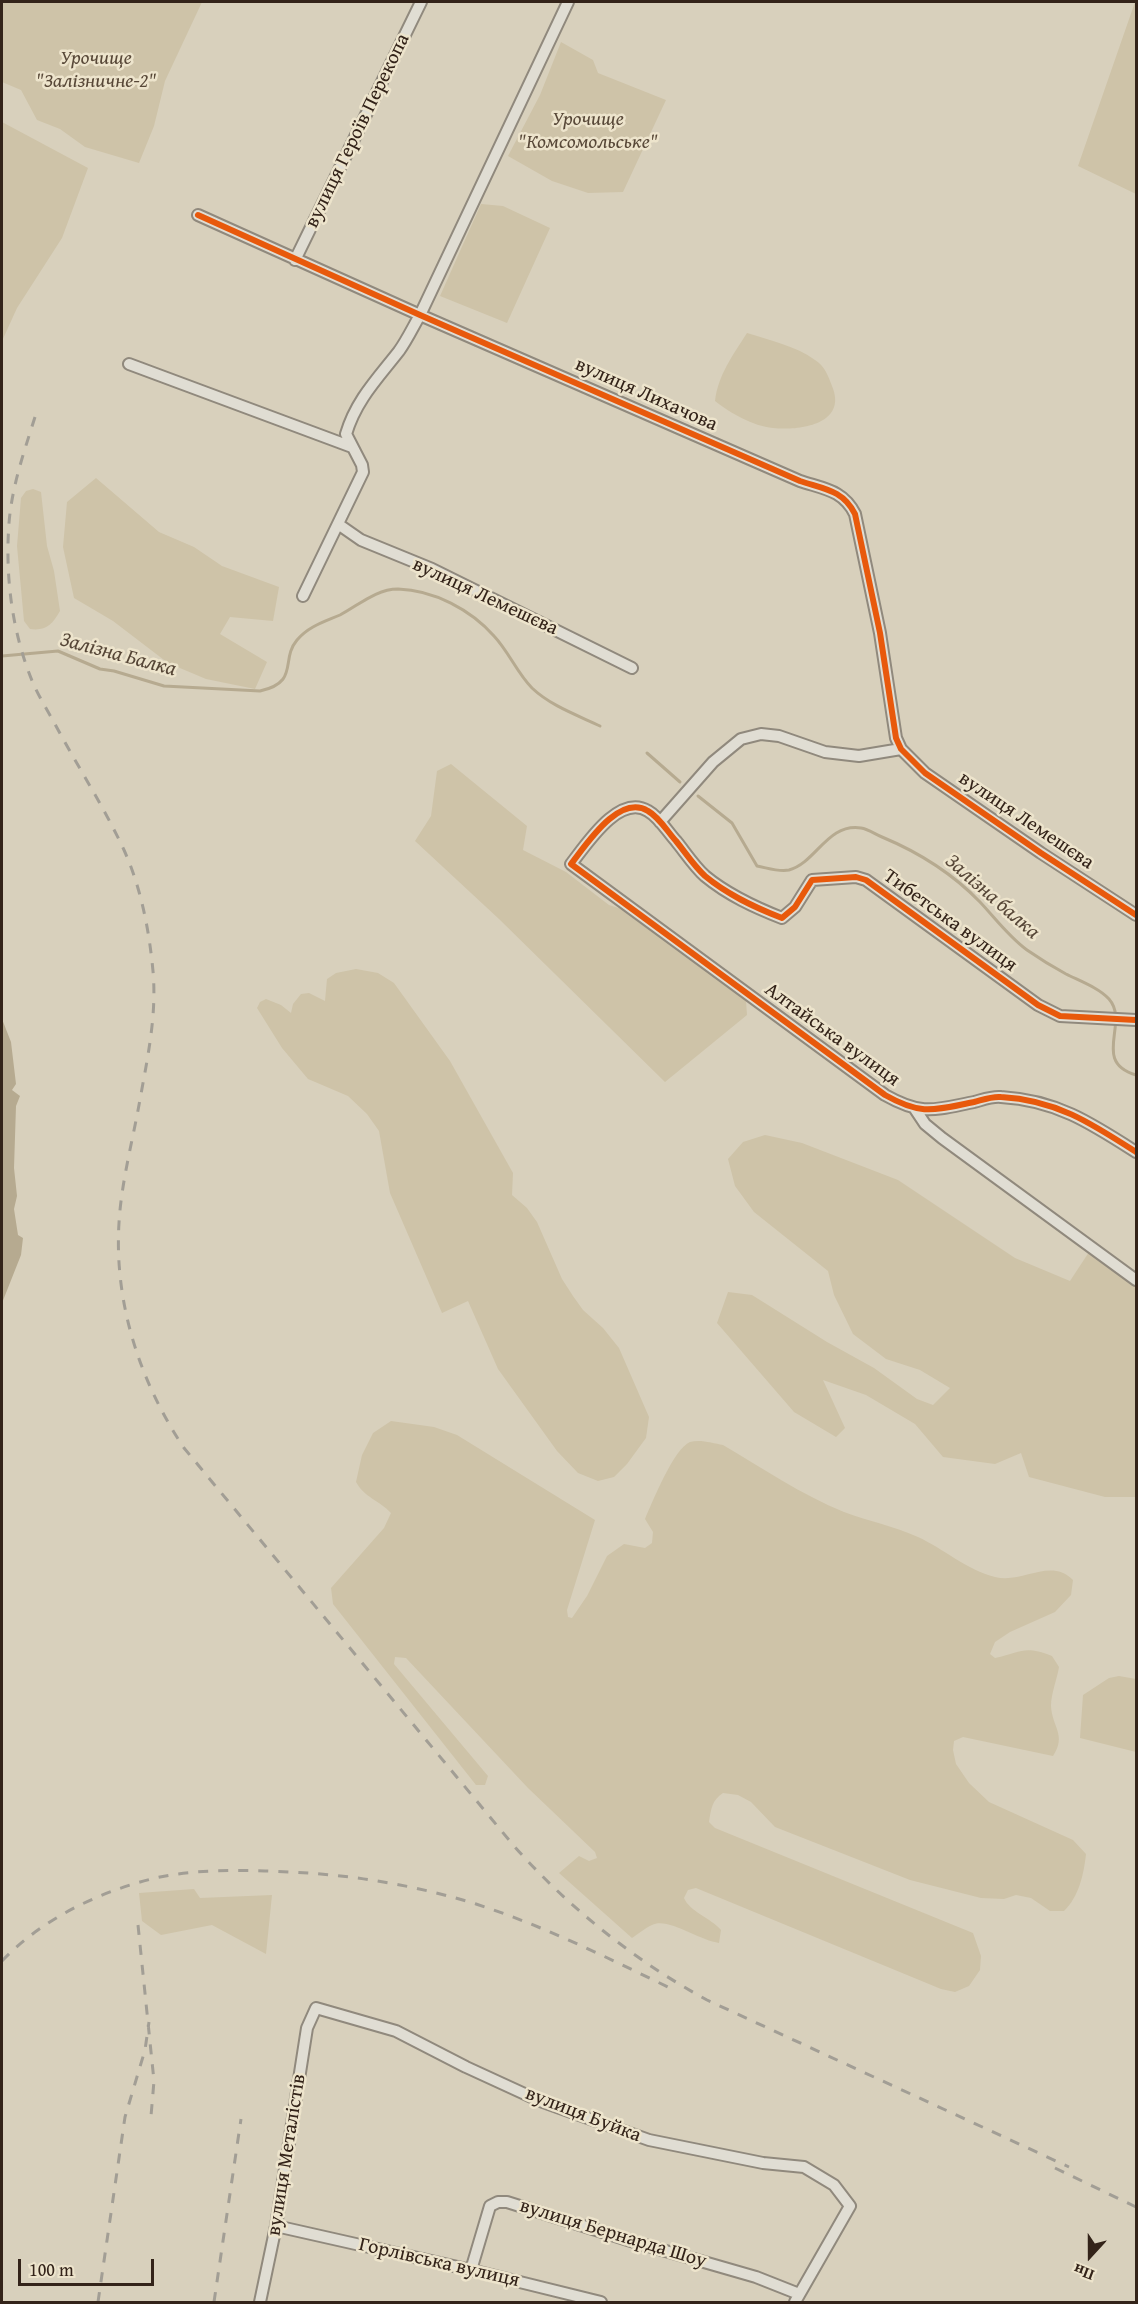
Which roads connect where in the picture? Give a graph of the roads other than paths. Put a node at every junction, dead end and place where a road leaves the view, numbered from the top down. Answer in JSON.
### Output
{"nodes":[{"id":1,"x":421,"y":2,"type":"edge"},
{"id":2,"x":568,"y":2,"type":"edge"},
{"id":3,"x":198,"y":215,"type":"dead end"},
{"id":4,"x":296,"y":260,"type":"junction"},
{"id":5,"x":420,"y":315,"type":"junction"},
{"id":6,"x":129,"y":364,"type":"dead end"},
{"id":7,"x":350,"y":444,"type":"junction"},
{"id":8,"x":338,"y":524,"type":"junction"},
{"id":9,"x":303,"y":596,"type":"dead end"},
{"id":10,"x":632,"y":668,"type":"dead end"},
{"id":11,"x":901,"y":749,"type":"junction"},
{"id":12,"x":660,"y":822,"type":"junction"},
{"id":13,"x":571,"y":864,"type":"joint"},
{"id":14,"x":1137,"y":915,"type":"edge"},
{"id":15,"x":1137,"y":1020,"type":"edge"},
{"id":16,"x":915,"y":1109,"type":"junction"},
{"id":17,"x":1137,"y":1152,"type":"edge"},
{"id":18,"x":1137,"y":1280,"type":"edge"},
{"id":19,"x":316,"y":2008,"type":"joint"},
{"id":20,"x":276,"y":2226,"type":"junction"},
{"id":21,"x":471,"y":2270,"type":"junction"},
{"id":22,"x":797,"y":2298,"type":"edge"},
{"id":23,"x":260,"y":2302,"type":"edge"},
{"id":24,"x":600,"y":2302,"type":"edge"}],
"edges":[{"from":1,"to":4,"type":"street","name":"вулиця Героїв Перекопа"},
{"from":2,"to":5,"type":"street"},
{"from":3,"to":4,"type":"street","name":"вулиця Лихачова"},
{"from":4,"to":5,"type":"street","name":"вулиця Лихачова"},
{"from":5,"to":7,"type":"street"},
{"from":5,"to":11,"type":"street","name":"вулиця Лихачова"},
{"from":6,"to":7,"type":"street"},
{"from":7,"to":8,"type":"street"},
{"from":8,"to":9,"type":"street"},
{"from":8,"to":10,"type":"street","name":"вулиця Лемешєва"},
{"from":11,"to":12,"type":"street"},
{"from":11,"to":14,"type":"street","name":"вулиця Лемешєва"},
{"from":12,"to":13,"type":"street","name":"Тибетська вулиця"},
{"from":12,"to":15,"type":"street","name":"Тибетська вулиця"},
{"from":13,"to":16,"type":"street","name":"Алтайська вулиця"},
{"from":16,"to":17,"type":"street","name":"Алтайська вулиця"},
{"from":16,"to":18,"type":"street","name":"Алтайська вулиця"},
{"from":19,"to":20,"type":"street","name":"вулиця Металістів"},
{"from":19,"to":22,"type":"street","name":"вулиця Буйка"},
{"from":20,"to":21,"type":"street","name":"Горлівська вулиця"},
{"from":20,"to":23,"type":"street","name":"вулиця Металістів"},
{"from":21,"to":22,"type":"street","name":"вулиця Бернарда Шоу"},
{"from":21,"to":24,"type":"street","name":"Горлівська вулиця"}]}
